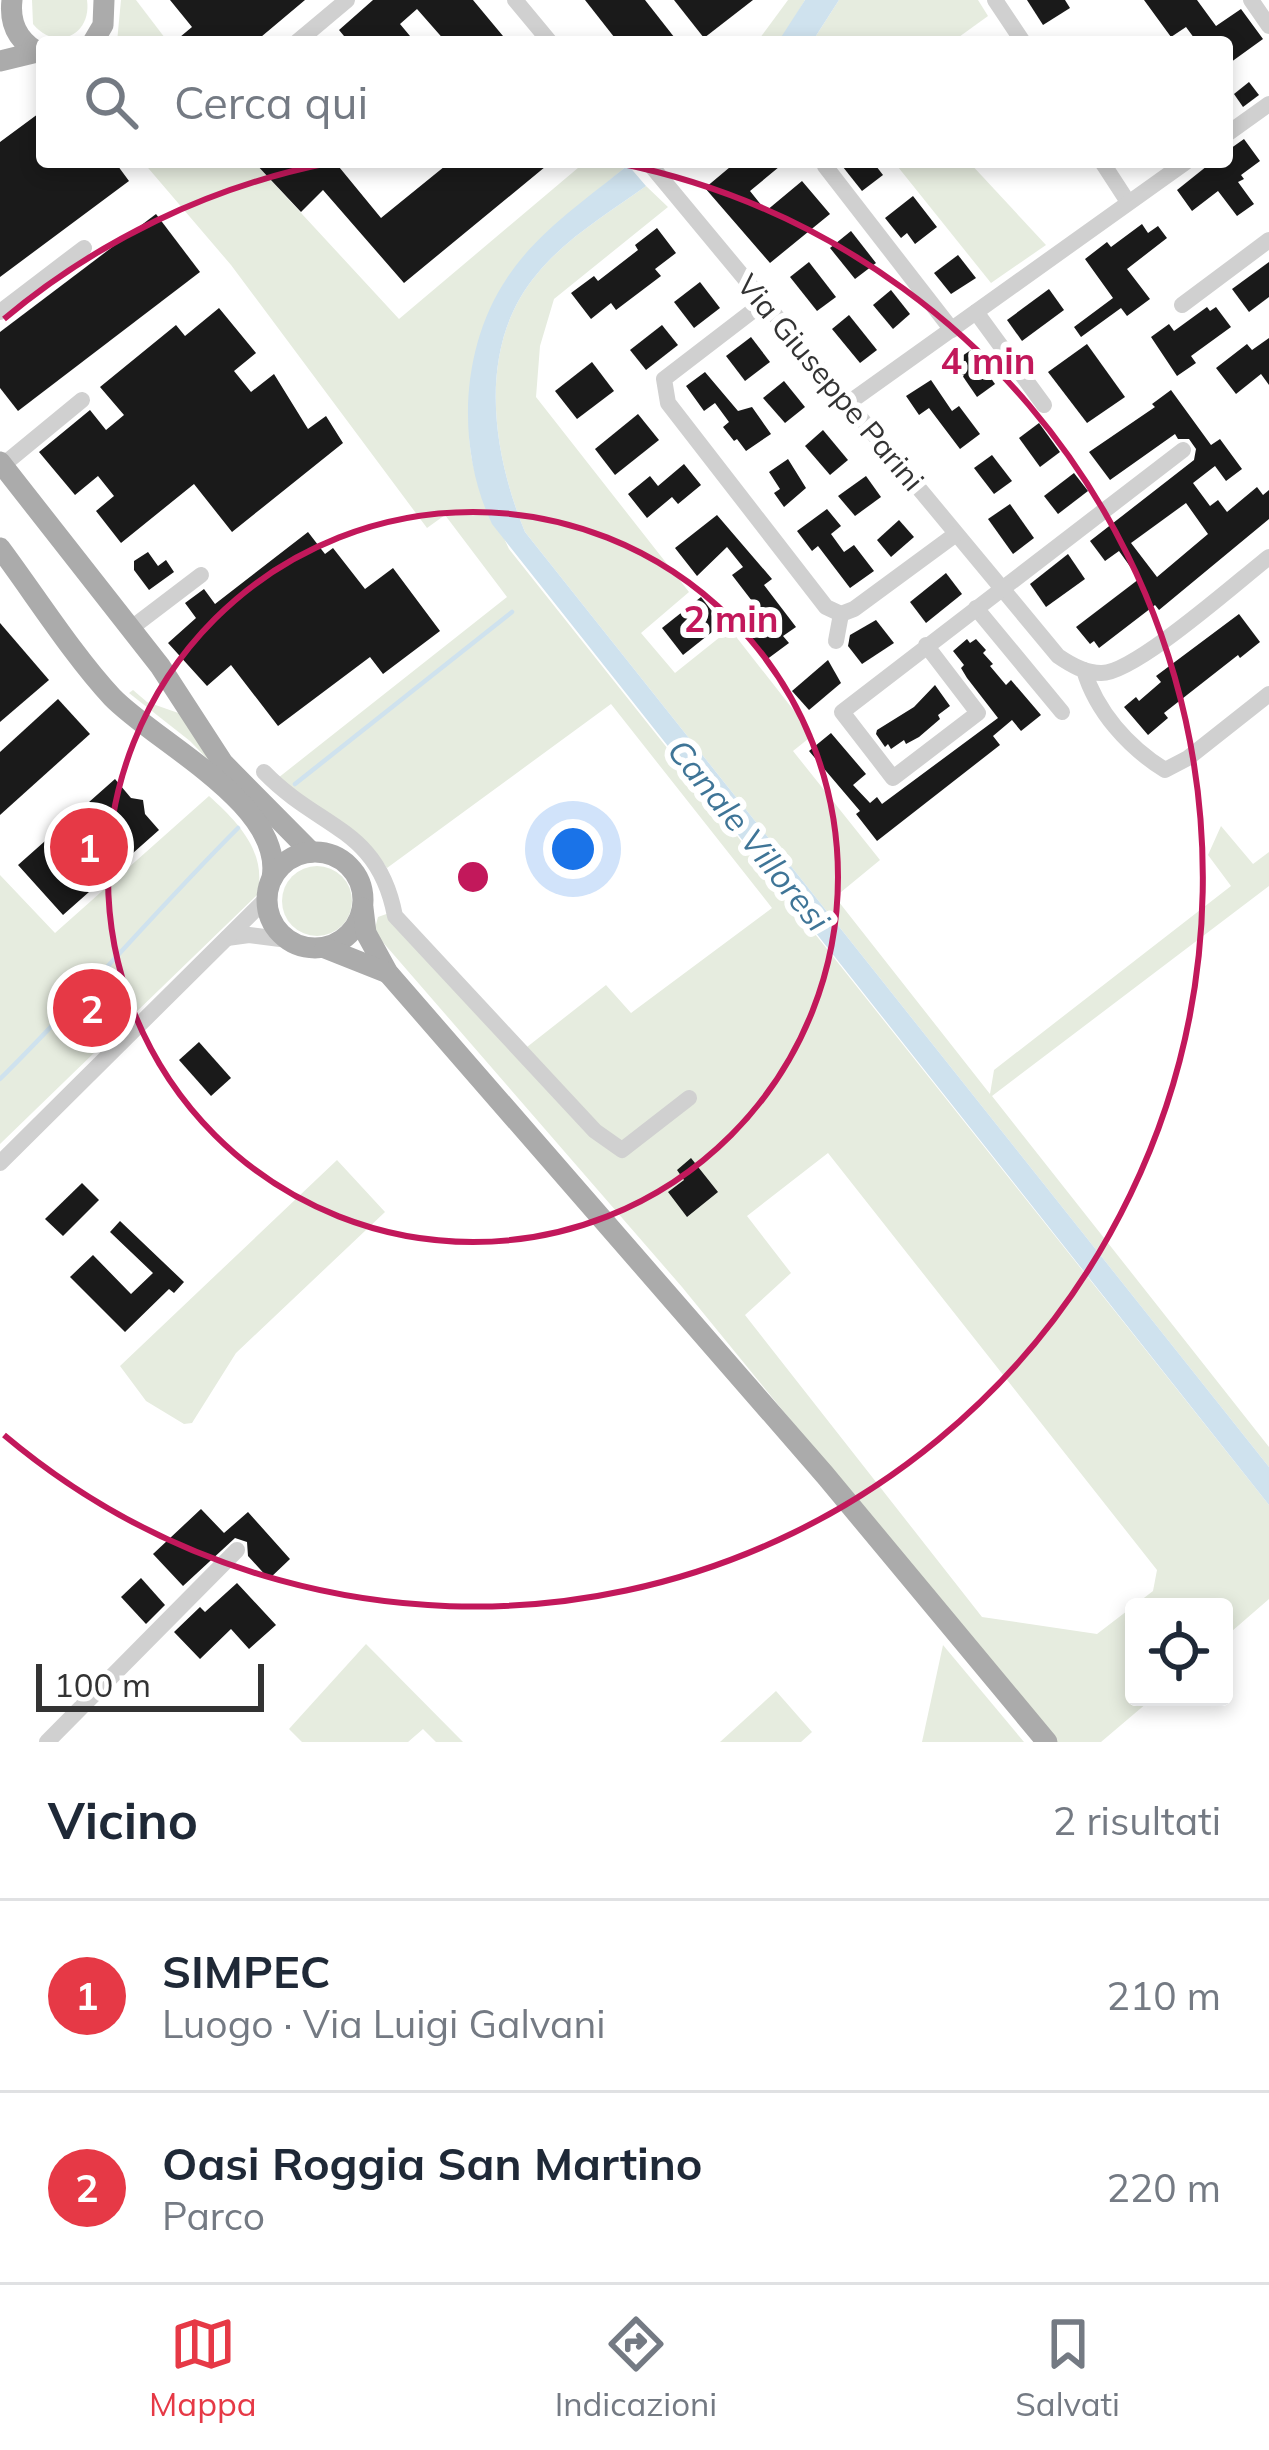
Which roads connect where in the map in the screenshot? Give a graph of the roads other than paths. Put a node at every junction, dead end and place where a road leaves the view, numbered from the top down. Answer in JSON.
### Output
{"nodes":[{"id":1,"x":104,"y":0,"type":"edge"},
{"id":2,"x":346,"y":0,"type":"edge"},
{"id":3,"x":995,"y":0,"type":"edge"},
{"id":4,"x":1251,"y":0,"type":"edge"},
{"id":5,"x":522,"y":2,"type":"edge"},
{"id":6,"x":8,"y":10,"type":"edge"},
{"id":7,"x":1269,"y":26,"type":"edge"},
{"id":8,"x":96,"y":36,"type":"edge"},
{"id":9,"x":304,"y":36,"type":"edge"},
{"id":10,"x":546,"y":36,"type":"edge"},
{"id":11,"x":1019,"y":36,"type":"edge"},
{"id":12,"x":36,"y":50,"type":"edge"},
{"id":13,"x":36,"y":53,"type":"edge"},
{"id":14,"x":0,"y":61,"type":"edge"},
{"id":15,"x":1269,"y":104,"type":"edge"},
{"id":16,"x":1233,"y":130,"type":"edge"},
{"id":17,"x":827,"y":168,"type":"edge"},
{"id":18,"x":1106,"y":168,"type":"edge"},
{"id":19,"x":1177,"y":168,"type":"edge"},
{"id":20,"x":654,"y":169,"type":"edge"},
{"id":21,"x":1129,"y":202,"type":"junction"},
{"id":22,"x":1269,"y":240,"type":"edge"},
{"id":23,"x":84,"y":248,"type":"dead end"},
{"id":24,"x":763,"y":303,"type":"junction"},
{"id":25,"x":1182,"y":305,"type":"dead end"},
{"id":26,"x":976,"y":312,"type":"junction"},
{"id":27,"x":0,"y":313,"type":"edge"},
{"id":28,"x":952,"y":330,"type":"junction"},
{"id":29,"x":82,"y":400,"type":"dead end"},
{"id":30,"x":847,"y":404,"type":"junction"},
{"id":31,"x":1044,"y":405,"type":"dead end"},
{"id":32,"x":1183,"y":450,"type":"dead end"},
{"id":33,"x":1,"y":463,"type":"edge"},
{"id":34,"x":956,"y":534,"type":"junction"},
{"id":35,"x":0,"y":548,"type":"edge"},
{"id":36,"x":1269,"y":557,"type":"edge"},
{"id":37,"x":201,"y":575,"type":"dead end"},
{"id":38,"x":1002,"y":589,"type":"junction"},
{"id":39,"x":976,"y":608,"type":"junction"},
{"id":40,"x":842,"y":614,"type":"junction"},
{"id":41,"x":130,"y":629,"type":"junction"},
{"id":42,"x":836,"y":641,"type":"dead end"},
{"id":43,"x":926,"y":645,"type":"junction"},
{"id":44,"x":1084,"y":670,"type":"junction"},
{"id":45,"x":1269,"y":694,"type":"edge"},
{"id":46,"x":1062,"y":712,"type":"dead end"},
{"id":47,"x":264,"y":772,"type":"dead end"},
{"id":48,"x":263,"y":819,"type":"junction"},
{"id":49,"x":311,"y":852,"type":"junction"},
{"id":50,"x":270,"y":888,"type":"junction"},
{"id":51,"x":363,"y":908,"type":"junction"},
{"id":52,"x":227,"y":938,"type":"junction"},
{"id":53,"x":288,"y":940,"type":"junction"},
{"id":54,"x":325,"y":948,"type":"junction"},
{"id":55,"x":388,"y":973,"type":"junction"},
{"id":56,"x":689,"y":1098,"type":"dead end"},
{"id":57,"x":0,"y":1163,"type":"edge"},
{"id":58,"x":237,"y":1550,"type":"dead end"},
{"id":59,"x":46,"y":1742,"type":"edge"},
{"id":60,"x":1047,"y":1742,"type":"edge"}],
"edges":[{"from":1,"to":8,"type":"main road"},
{"from":2,"to":9,"type":"street"},
{"from":3,"to":11,"type":"street"},
{"from":4,"to":7,"type":"street"},
{"from":5,"to":10,"type":"street"},
{"from":6,"to":12,"type":"main road"},
{"from":13,"to":14,"type":"main road"},
{"from":15,"to":16,"type":"street"},
{"from":17,"to":28,"type":"street"},
{"from":18,"to":21,"type":"street"},
{"from":19,"to":21,"type":"street"},
{"from":20,"to":24,"type":"street","name":"Via Giuseppe Parini"},
{"from":21,"to":26,"type":"street"},
{"from":22,"to":25,"type":"street"},
{"from":23,"to":27,"type":"street"},
{"from":24,"to":30,"type":"street","name":"Via Giuseppe Parini"},
{"from":24,"to":40,"type":"street"},
{"from":26,"to":28,"type":"street"},
{"from":26,"to":31,"type":"street"},
{"from":28,"to":30,"type":"street"},
{"from":29,"to":33,"type":"street"},
{"from":30,"to":34,"type":"street","name":"Via Giuseppe Parini"},
{"from":32,"to":38,"type":"street"},
{"from":33,"to":41,"type":"main road"},
{"from":34,"to":38,"type":"street","name":"Via Giuseppe Parini"},
{"from":34,"to":40,"type":"street"},
{"from":35,"to":48,"type":"main road"},
{"from":36,"to":44,"type":"street"},
{"from":37,"to":41,"type":"street"},
{"from":38,"to":39,"type":"street"},
{"from":38,"to":44,"type":"street","name":"Via Giuseppe Parini"},
{"from":39,"to":43,"type":"street"},
{"from":39,"to":46,"type":"street"},
{"from":40,"to":42,"type":"street"},
{"from":41,"to":48,"type":"main road"},
{"from":43,"to":43,"type":"street"},
{"from":44,"to":45,"type":"street","name":"Via Giuseppe Parini"},
{"from":47,"to":56,"type":"street"},
{"from":48,"to":49,"type":"main road"},
{"from":48,"to":50,"type":"main road"},
{"from":49,"to":50,"type":"main road"},
{"from":49,"to":51,"type":"main road"},
{"from":50,"to":52,"type":"street"},
{"from":50,"to":53,"type":"main road"},
{"from":51,"to":54,"type":"main road"},
{"from":51,"to":55,"type":"main road"},
{"from":52,"to":53,"type":"street"},
{"from":52,"to":57,"type":"street"},
{"from":53,"to":54,"type":"main road"},
{"from":54,"to":55,"type":"main road"},
{"from":55,"to":60,"type":"main road"},
{"from":58,"to":59,"type":"street"}]}
